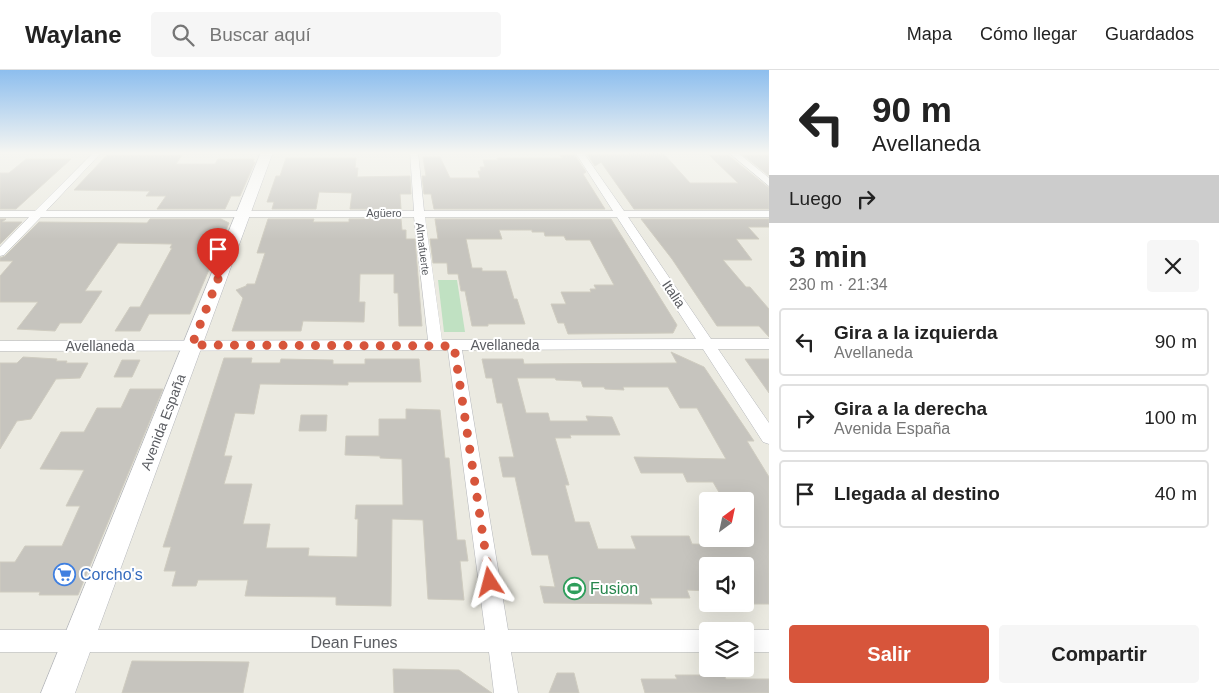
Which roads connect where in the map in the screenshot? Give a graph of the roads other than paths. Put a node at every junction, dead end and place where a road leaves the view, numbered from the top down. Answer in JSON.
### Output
{"nodes":[{"id":1,"x":69,"y":181,"type":"edge"},
{"id":2,"x":256,"y":181,"type":"edge"},
{"id":3,"x":416,"y":181,"type":"edge"},
{"id":4,"x":598,"y":181,"type":"edge"},
{"id":5,"x":38,"y":213,"type":"junction"},
{"id":6,"x":419,"y":213,"type":"junction"},
{"id":7,"x":0,"y":214,"type":"edge"},
{"id":8,"x":243,"y":214,"type":"junction"},
{"id":9,"x":620,"y":214,"type":"junction"},
{"id":10,"x":769,"y":214,"type":"edge"},
{"id":11,"x":0,"y":253,"type":"edge"},
{"id":12,"x":707,"y":344,"type":"junction"},
{"id":13,"x":769,"y":344,"type":"edge"},
{"id":14,"x":192,"y":345,"type":"junction"},
{"id":15,"x":0,"y":346,"type":"edge"},
{"id":16,"x":445,"y":346,"type":"junction"},
{"id":17,"x":769,"y":437,"type":"edge"},
{"id":18,"x":769,"y":640,"type":"edge"},
{"id":19,"x":0,"y":641,"type":"edge"},
{"id":20,"x":78,"y":641,"type":"junction"},
{"id":21,"x":699,"y":641,"type":"edge"},
{"id":22,"x":754,"y":641,"type":"edge"},
{"id":23,"x":498,"y":642,"type":"junction"},
{"id":24,"x":58,"y":693,"type":"edge"},
{"id":25,"x":506,"y":693,"type":"edge"}],
"edges":[{"from":1,"to":5,"type":"street"},
{"from":2,"to":8,"type":"main road","name":"Avenida España"},
{"from":3,"to":6,"type":"street","name":"Almafuerte"},
{"from":4,"to":9,"type":"street","name":"Italia"},
{"from":5,"to":7,"type":"street","name":"Agüero"},
{"from":5,"to":8,"type":"street","name":"Agüero"},
{"from":5,"to":11,"type":"street"},
{"from":6,"to":8,"type":"street","name":"Agüero"},
{"from":6,"to":9,"type":"street","name":"Agüero"},
{"from":6,"to":16,"type":"street","name":"Almafuerte"},
{"from":8,"to":14,"type":"main road","name":"Avenida España"},
{"from":9,"to":10,"type":"street","name":"Agüero"},
{"from":9,"to":12,"type":"street","name":"Italia"},
{"from":12,"to":13,"type":"street","name":"Avellaneda"},
{"from":12,"to":16,"type":"street","name":"Avellaneda"},
{"from":12,"to":17,"type":"street","name":"Italia"},
{"from":14,"to":15,"type":"street","name":"Avellaneda"},
{"from":14,"to":16,"type":"street","name":"Avellaneda"},
{"from":14,"to":20,"type":"main road","name":"Avenida España"},
{"from":16,"to":23,"type":"street","name":"Almafuerte"},
{"from":18,"to":22,"type":"street"},
{"from":19,"to":20,"type":"street","name":"Dean Funes"},
{"from":20,"to":23,"type":"street","name":"Dean Funes"},
{"from":20,"to":24,"type":"main road","name":"Avenida España"},
{"from":21,"to":23,"type":"street","name":"Dean Funes"},
{"from":23,"to":25,"type":"street","name":"Almafuerte"}]}
